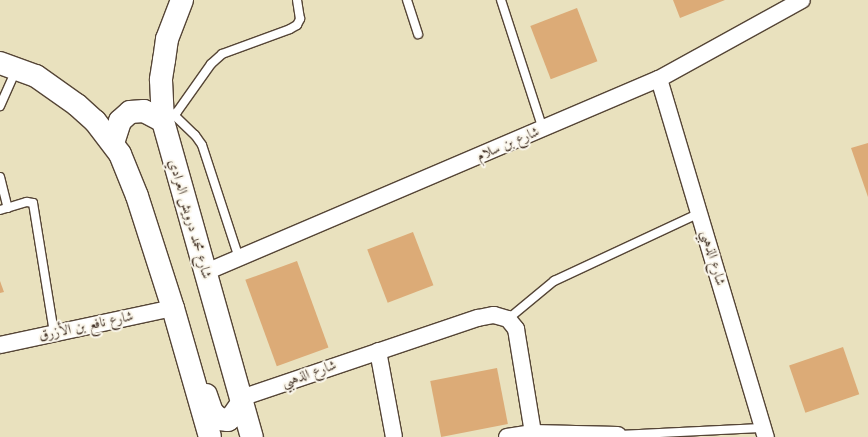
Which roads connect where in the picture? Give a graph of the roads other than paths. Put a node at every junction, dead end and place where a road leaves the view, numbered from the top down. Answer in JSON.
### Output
{"nodes":[{"id":1,"x":182,"y":0,"type":"edge"},
{"id":2,"x":296,"y":0,"type":"edge"},
{"id":3,"x":407,"y":0,"type":"edge"},
{"id":4,"x":501,"y":0,"type":"edge"},
{"id":5,"x":802,"y":0,"type":"edge"},
{"id":6,"x":418,"y":34,"type":"dead end"},
{"id":7,"x":8,"y":66,"type":"edge"},
{"id":8,"x":660,"y":79,"type":"junction"},
{"id":9,"x":0,"y":106,"type":"edge"},
{"id":10,"x":168,"y":118,"type":"junction"},
{"id":11,"x":543,"y":129,"type":"junction"},
{"id":12,"x":113,"y":143,"type":"junction"},
{"id":13,"x":0,"y":177,"type":"edge"},
{"id":14,"x":4,"y":209,"type":"edge"},
{"id":15,"x":700,"y":213,"type":"junction"},
{"id":16,"x":239,"y":258,"type":"junction"},
{"id":17,"x":206,"y":272,"type":"junction"},
{"id":18,"x":173,"y":308,"type":"junction"},
{"id":19,"x":508,"y":319,"type":"junction"},
{"id":20,"x":54,"y":334,"type":"junction"},
{"id":21,"x":182,"y":339,"type":"junction"},
{"id":22,"x":0,"y":345,"type":"edge"},
{"id":23,"x":378,"y":351,"type":"junction"},
{"id":24,"x":241,"y":400,"type":"junction"},
{"id":25,"x":764,"y":432,"type":"edge"},
{"id":26,"x":533,"y":433,"type":"junction"},
{"id":27,"x":618,"y":435,"type":"joint"},
{"id":28,"x":210,"y":437,"type":"edge"},
{"id":29,"x":252,"y":437,"type":"edge"},
{"id":30,"x":394,"y":437,"type":"edge"},
{"id":31,"x":507,"y":437,"type":"edge"}],
"edges":[{"from":1,"to":10,"type":"street","name":"شارع محمد درويش العرادي"},
{"from":2,"to":10,"type":"lane"},
{"from":3,"to":6,"type":"lane"},
{"from":4,"to":11,"type":"lane"},
{"from":5,"to":8,"type":"street","name":"شارع بن سلام"},
{"from":7,"to":9,"type":"lane"},
{"from":7,"to":12,"type":"street"},
{"from":8,"to":11,"type":"street","name":"شارع بن سلام"},
{"from":8,"to":15,"type":"street","name":"شارع الذهبي"},
{"from":10,"to":12,"type":"street"},
{"from":10,"to":16,"type":"lane"},
{"from":10,"to":17,"type":"street","name":"شارع محمد درويش العرادي"},
{"from":11,"to":16,"type":"street","name":"شارع بن سلام"},
{"from":12,"to":18,"type":"street"},
{"from":13,"to":14,"type":"lane"},
{"from":14,"to":20,"type":"lane"},
{"from":15,"to":19,"type":"lane"},
{"from":15,"to":25,"type":"street","name":"شارع الذهبي"},
{"from":16,"to":17,"type":"street","name":"شارع بن سلام"},
{"from":17,"to":24,"type":"street","name":"شارع محمد درويش العرادي"},
{"from":18,"to":20,"type":"street","name":"شارع نافع بن الأزرق"},
{"from":18,"to":21,"type":"street"},
{"from":19,"to":23,"type":"street","name":"شارع الذهبي"},
{"from":19,"to":26,"type":"street"},
{"from":20,"to":22,"type":"street","name":"شارع نافع بن الأزرق"},
{"from":21,"to":24,"type":"street"},
{"from":21,"to":28,"type":"street"},
{"from":23,"to":24,"type":"street","name":"شارع الذهبي"},
{"from":23,"to":30,"type":"street"},
{"from":24,"to":29,"type":"street","name":"شارع محمد درويش العرادي"},
{"from":25,"to":27,"type":"lane"},
{"from":26,"to":27,"type":"street"},
{"from":26,"to":31,"type":"street"}]}
